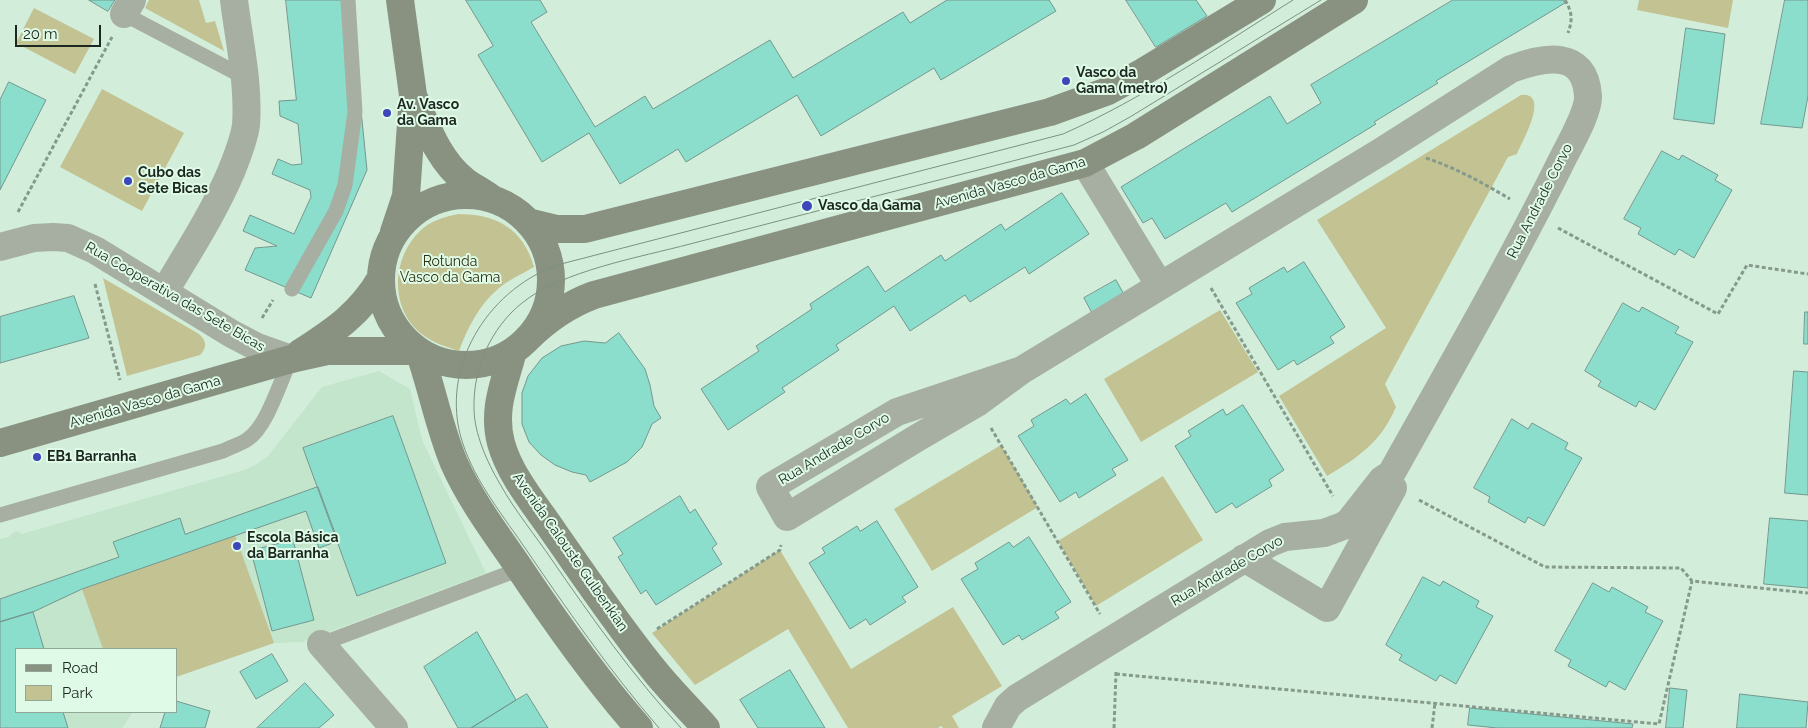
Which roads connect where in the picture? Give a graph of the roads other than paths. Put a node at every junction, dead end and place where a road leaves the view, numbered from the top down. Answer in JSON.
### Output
{"nodes":[{"id":1,"x":234,"y":0,"type":"edge"},
{"id":2,"x":348,"y":0,"type":"edge"},
{"id":3,"x":400,"y":0,"type":"edge"},
{"id":4,"x":1262,"y":0,"type":"edge"},
{"id":5,"x":1354,"y":0,"type":"edge"},
{"id":6,"x":128,"y":7,"type":"edge"},
{"id":7,"x":244,"y":77,"type":"junction"},
{"id":8,"x":413,"y":94,"type":"junction"},
{"id":9,"x":1086,"y":163,"type":"junction"},
{"id":10,"x":498,"y":202,"type":"junction"},
{"id":11,"x":528,"y":222,"type":"junction"},
{"id":12,"x":392,"y":238,"type":"junction"},
{"id":13,"x":0,"y":247,"type":"edge"},
{"id":14,"x":381,"y":278,"type":"junction"},
{"id":15,"x":1160,"y":286,"type":"junction"},
{"id":16,"x":292,"y":289,"type":"road end"},
{"id":17,"x":165,"y":291,"type":"junction"},
{"id":18,"x":520,"y":345,"type":"junction"},
{"id":19,"x":419,"y":351,"type":"junction"},
{"id":20,"x":291,"y":359,"type":"junction"},
{"id":21,"x":1022,"y":370,"type":"junction"},
{"id":22,"x":0,"y":443,"type":"edge"},
{"id":23,"x":1392,"y":480,"type":"junction"},
{"id":24,"x":0,"y":515,"type":"edge"},
{"id":25,"x":1244,"y":558,"type":"junction"},
{"id":26,"x":520,"y":569,"type":"junction"},
{"id":27,"x":321,"y":644,"type":"joint"},
{"id":28,"x":394,"y":728,"type":"edge"},
{"id":29,"x":639,"y":728,"type":"edge"},
{"id":30,"x":706,"y":728,"type":"edge"},
{"id":31,"x":996,"y":728,"type":"edge"}],
"edges":[{"from":1,"to":7,"type":"street"},
{"from":2,"to":16,"type":"lane"},
{"from":3,"to":8,"type":"main road"},
{"from":4,"to":11,"type":"main road"},
{"from":5,"to":9,"type":"main road","name":"Avenida Vasco da Gama"},
{"from":6,"to":7,"type":"lane"},
{"from":7,"to":17,"type":"street"},
{"from":8,"to":10,"type":"main road"},
{"from":8,"to":12,"type":"main road"},
{"from":9,"to":15,"type":"street"},
{"from":9,"to":18,"type":"main road","name":"Avenida Vasco da Gama"},
{"from":10,"to":11,"type":"main road"},
{"from":10,"to":12,"type":"main road"},
{"from":11,"to":18,"type":"main road"},
{"from":12,"to":14,"type":"main road"},
{"from":13,"to":17,"type":"street","name":"Rua Cooperativa das Sete Bicas"},
{"from":14,"to":19,"type":"main road"},
{"from":14,"to":20,"type":"main road","name":"Avenida Vasco da Gama"},
{"from":15,"to":21,"type":"street","name":"Rua Andrade Corvo"},
{"from":15,"to":23,"type":"street","name":"Rua Andrade Corvo"},
{"from":17,"to":20,"type":"street","name":"Rua Cooperativa das Sete Bicas"},
{"from":18,"to":19,"type":"main road"},
{"from":18,"to":30,"type":"main road","name":"Avenida Calouste Gulbenkian"},
{"from":19,"to":20,"type":"main road","name":"Avenida Vasco da Gama"},
{"from":19,"to":26,"type":"main road"},
{"from":20,"to":22,"type":"main road","name":"Avenida Vasco da Gama"},
{"from":20,"to":24,"type":"lane"},
{"from":21,"to":21,"type":"street","name":"Rua Andrade Corvo"},
{"from":23,"to":25,"type":"street","name":"Rua Andrade Corvo"},
{"from":23,"to":25,"type":"street"},
{"from":25,"to":31,"type":"street","name":"Rua Andrade Corvo"},
{"from":26,"to":27,"type":"lane"},
{"from":26,"to":29,"type":"main road"},
{"from":27,"to":28,"type":"street"}]}
